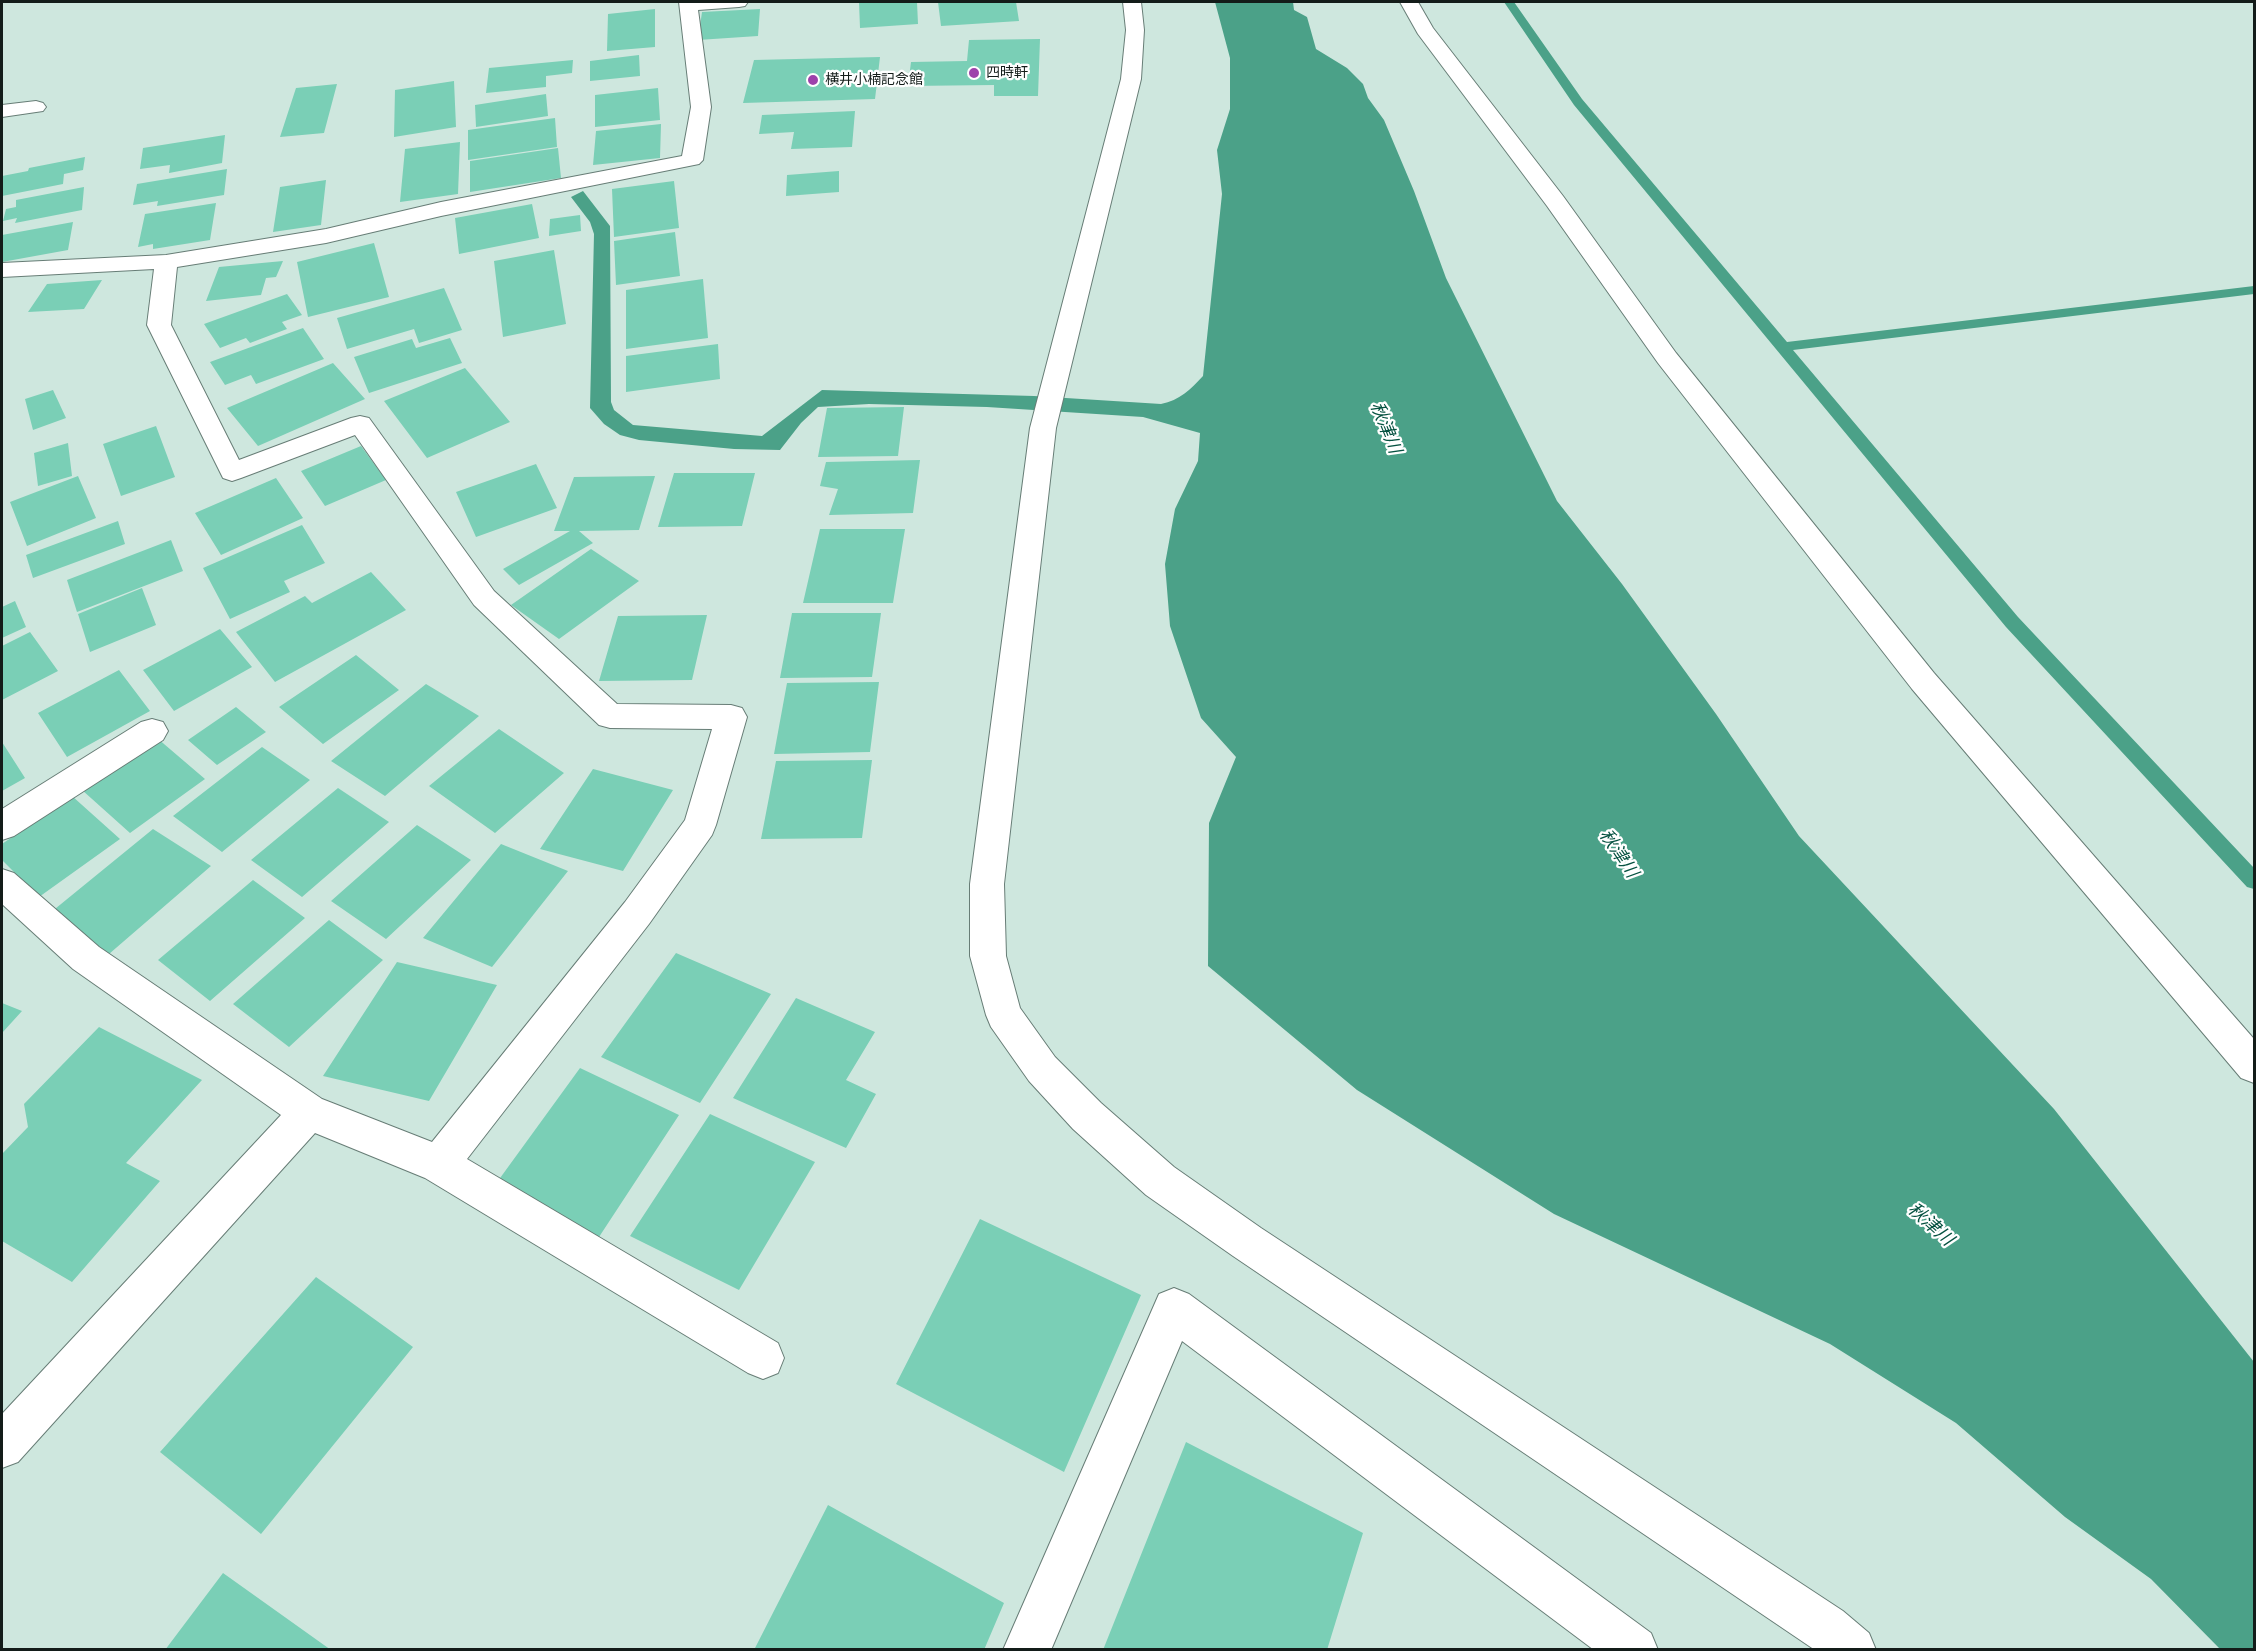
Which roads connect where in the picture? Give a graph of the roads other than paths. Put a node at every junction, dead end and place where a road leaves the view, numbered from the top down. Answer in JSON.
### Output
{"nodes":[{"id":1,"x":739,"y":2,"type":"edge"},
{"id":2,"x":1132,"y":2,"type":"edge"},
{"id":3,"x":1409,"y":2,"type":"edge"},
{"id":4,"x":689,"y":3,"type":"edge"},
{"id":5,"x":36,"y":107,"type":"dead end"},
{"id":6,"x":2,"y":111,"type":"edge"},
{"id":7,"x":166,"y":262,"type":"junction"},
{"id":8,"x":2,"y":270,"type":"edge"},
{"id":9,"x":152,"y":731,"type":"dead end"},
{"id":10,"x":2,"y":826,"type":"edge"},
{"id":11,"x":2,"y":883,"type":"edge"},
{"id":12,"x":2254,"y":1066,"type":"edge"},
{"id":13,"x":309,"y":1112,"type":"junction"},
{"id":14,"x":439,"y":1164,"type":"junction"},
{"id":15,"x":763,"y":1358,"type":"dead end"},
{"id":16,"x":2,"y":1446,"type":"edge"},
{"id":17,"x":1028,"y":1650,"type":"edge"},
{"id":18,"x":1634,"y":1650,"type":"edge"},
{"id":19,"x":1852,"y":1650,"type":"edge"}],
"edges":[{"from":1,"to":4,"type":"street"},
{"from":2,"to":19,"type":"street"},
{"from":3,"to":12,"type":"street"},
{"from":4,"to":7,"type":"street"},
{"from":5,"to":6,"type":"street"},
{"from":7,"to":8,"type":"street"},
{"from":7,"to":14,"type":"street"},
{"from":9,"to":10,"type":"street"},
{"from":11,"to":13,"type":"street"},
{"from":13,"to":14,"type":"street"},
{"from":13,"to":16,"type":"street"},
{"from":14,"to":15,"type":"street"},
{"from":17,"to":18,"type":"street"}]}
